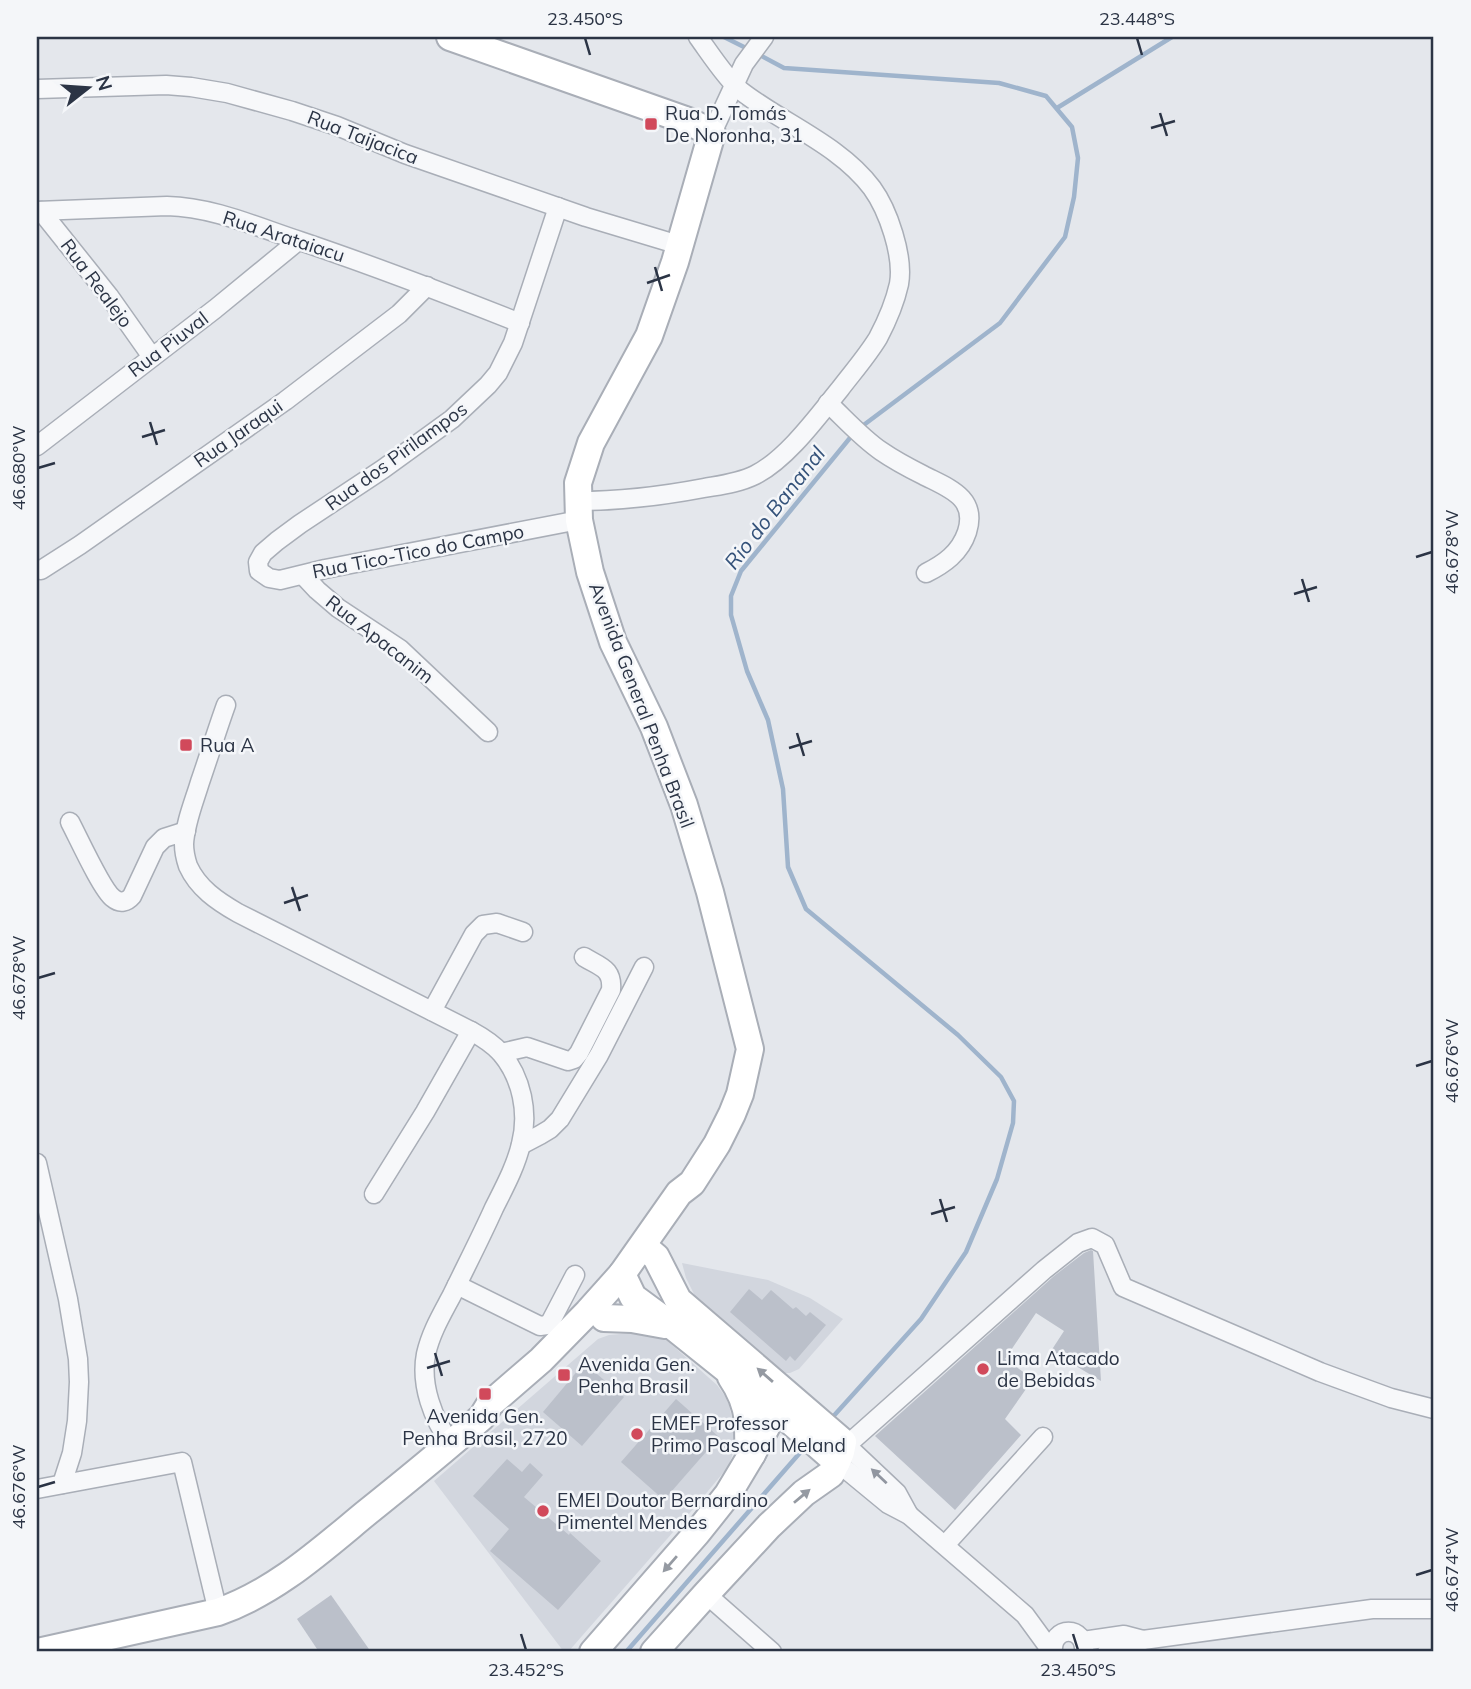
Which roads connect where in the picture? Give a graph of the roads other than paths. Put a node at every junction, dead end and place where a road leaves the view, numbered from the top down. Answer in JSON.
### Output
{"nodes":[{"id":1,"x":450,"y":37,"type":"edge"},
{"id":2,"x":698,"y":37,"type":"edge"},
{"id":3,"x":764,"y":37,"type":"edge"},
{"id":4,"x":734,"y":85,"type":"junction"},
{"id":5,"x":37,"y":89,"type":"edge"},
{"id":6,"x":712,"y":133,"type":"junction"},
{"id":7,"x":558,"y":207,"type":"junction"},
{"id":8,"x":39,"y":211,"type":"edge"},
{"id":9,"x":298,"y":240,"type":"junction"},
{"id":10,"x":679,"y":245,"type":"junction"},
{"id":11,"x":427,"y":286,"type":"junction"},
{"id":12,"x":520,"y":323,"type":"junction"},
{"id":13,"x":152,"y":357,"type":"junction"},
{"id":14,"x":835,"y":409,"type":"junction"},
{"id":15,"x":39,"y":441,"type":"edge"},
{"id":16,"x":578,"y":510,"type":"junction"},
{"id":17,"x":41,"y":570,"type":"dead end"},
{"id":18,"x":259,"y":570,"type":"joint"},
{"id":19,"x":926,"y":573,"type":"dead end"},
{"id":20,"x":303,"y":575,"type":"junction"},
{"id":21,"x":226,"y":705,"type":"dead end"},
{"id":22,"x":488,"y":732,"type":"dead end"},
{"id":23,"x":70,"y":822,"type":"dead end"},
{"id":24,"x":186,"y":831,"type":"junction"},
{"id":25,"x":523,"y":932,"type":"dead end"},
{"id":26,"x":584,"y":957,"type":"dead end"},
{"id":27,"x":644,"y":967,"type":"dead end"},
{"id":28,"x":432,"y":1011,"type":"junction"},
{"id":29,"x":471,"y":1031,"type":"junction"},
{"id":30,"x":501,"y":1053,"type":"junction"},
{"id":31,"x":521,"y":1145,"type":"junction"},
{"id":32,"x":37,"y":1163,"type":"edge"},
{"id":33,"x":374,"y":1194,"type":"dead end"},
{"id":34,"x":656,"y":1246,"type":"junction"},
{"id":35,"x":575,"y":1275,"type":"dead end"},
{"id":36,"x":625,"y":1282,"type":"junction"},
{"id":37,"x":457,"y":1285,"type":"junction"},
{"id":38,"x":604,"y":1318,"type":"junction"},
{"id":39,"x":684,"y":1320,"type":"junction"},
{"id":40,"x":724,"y":1367,"type":"junction"},
{"id":41,"x":1434,"y":1409,"type":"edge"},
{"id":42,"x":781,"y":1413,"type":"junction"},
{"id":43,"x":482,"y":1417,"type":"junction"},
{"id":44,"x":810,"y":1422,"type":"junction"},
{"id":45,"x":1042,"y":1437,"type":"dead end"},
{"id":46,"x":451,"y":1444,"type":"junction"},
{"id":47,"x":839,"y":1449,"type":"junction"},
{"id":48,"x":752,"y":1454,"type":"junction"},
{"id":49,"x":62,"y":1484,"type":"junction"},
{"id":50,"x":37,"y":1489,"type":"edge"},
{"id":51,"x":944,"y":1545,"type":"junction"},
{"id":52,"x":706,"y":1594,"type":"junction"},
{"id":53,"x":1434,"y":1609,"type":"edge"},
{"id":54,"x":218,"y":1612,"type":"junction"},
{"id":55,"x":1026,"y":1615,"type":"junction"},
{"id":56,"x":1062,"y":1633,"type":"junction"},
{"id":57,"x":1143,"y":1640,"type":"junction"},
{"id":58,"x":1083,"y":1647,"type":"edge"},
{"id":59,"x":38,"y":1652,"type":"edge"},
{"id":60,"x":593,"y":1652,"type":"edge"},
{"id":61,"x":654,"y":1652,"type":"edge"},
{"id":62,"x":772,"y":1652,"type":"edge"},
{"id":63,"x":1053,"y":1652,"type":"edge"},
{"id":64,"x":1107,"y":1652,"type":"edge"}],
"edges":[{"from":1,"to":6,"type":"main road"},
{"from":2,"to":4,"type":"street","name":"Rua Tico-Tico do Campo"},
{"from":3,"to":4,"type":"street","name":"Avenida General Penha Brasil"},
{"from":4,"to":6,"type":"street","name":"Avenida General Penha Brasil"},
{"from":4,"to":14,"type":"street","name":"Rua Tico-Tico do Campo"},
{"from":5,"to":7,"type":"street","name":"Rua Taijacica"},
{"from":6,"to":10,"type":"main road","name":"Avenida General Penha Brasil"},
{"from":7,"to":10,"type":"street","name":"Rua Taijacica"},
{"from":7,"to":12,"type":"street","name":"Rua dos Pirilampos"},
{"from":8,"to":9,"type":"street","name":"Rua Arataiacu"},
{"from":8,"to":13,"type":"street","name":"Rua Realejo"},
{"from":9,"to":11,"type":"street","name":"Rua Arataiacu"},
{"from":9,"to":13,"type":"street","name":"Rua Piuval"},
{"from":10,"to":16,"type":"main road","name":"Avenida General Penha Brasil"},
{"from":11,"to":12,"type":"street","name":"Rua Arataiacu"},
{"from":11,"to":17,"type":"street","name":"Rua Jaraqui"},
{"from":12,"to":18,"type":"street","name":"Rua dos Pirilampos"},
{"from":13,"to":15,"type":"street","name":"Rua Piuval"},
{"from":14,"to":16,"type":"street","name":"Rua Tico-Tico do Campo"},
{"from":14,"to":19,"type":"street"},
{"from":16,"to":20,"type":"street","name":"Rua Tico-Tico do Campo"},
{"from":16,"to":34,"type":"main road","name":"Avenida General Penha Brasil"},
{"from":18,"to":20,"type":"street","name":"Rua Tico-Tico do Campo"},
{"from":20,"to":22,"type":"street","name":"Rua Apacanim"},
{"from":21,"to":24,"type":"street"},
{"from":23,"to":24,"type":"street"},
{"from":24,"to":28,"type":"street"},
{"from":25,"to":28,"type":"street"},
{"from":26,"to":30,"type":"street"},
{"from":27,"to":31,"type":"street"},
{"from":28,"to":29,"type":"street"},
{"from":29,"to":30,"type":"street"},
{"from":29,"to":33,"type":"street"},
{"from":30,"to":31,"type":"street"},
{"from":31,"to":37,"type":"street"},
{"from":32,"to":49,"type":"street"},
{"from":34,"to":36,"type":"main road","name":"Avenida General Penha Brasil"},
{"from":34,"to":39,"type":"main road"},
{"from":35,"to":37,"type":"street"},
{"from":36,"to":38,"type":"main road","name":"Avenida General Penha Brasil"},
{"from":36,"to":39,"type":"main road"},
{"from":36,"to":43,"type":"main road","name":"Avenida General Penha Brasil"},
{"from":37,"to":46,"type":"street"},
{"from":38,"to":39,"type":"main road"},
{"from":38,"to":43,"type":"main road","name":"Avenida General Penha Brasil"},
{"from":39,"to":40,"type":"main road"},
{"from":44,"to":39,"type":"main road","one_way":true},
{"from":40,"to":42,"type":"main road"},
{"from":40,"to":48,"type":"main road"},
{"from":41,"to":47,"type":"street"},
{"from":42,"to":44,"type":"main road"},
{"from":42,"to":48,"type":"main road"},
{"from":43,"to":46,"type":"main road","name":"Avenida General Penha Brasil"},
{"from":44,"to":47,"type":"main road"},
{"from":45,"to":51,"type":"street"},
{"from":46,"to":54,"type":"main road","name":"Avenida General Penha Brasil"},
{"from":47,"to":51,"type":"street"},
{"from":52,"to":47,"type":"main road","one_way":true},
{"from":48,"to":60,"type":"main road","one_way":true},
{"from":49,"to":50,"type":"street"},
{"from":49,"to":54,"type":"street"},
{"from":51,"to":55,"type":"street"},
{"from":52,"to":61,"type":"main road"},
{"from":52,"to":62,"type":"street"},
{"from":53,"to":57,"type":"street"},
{"from":54,"to":59,"type":"main road","name":"Avenida General Penha Brasil"},
{"from":55,"to":56,"type":"street"},
{"from":55,"to":63,"type":"street"},
{"from":56,"to":58,"type":"street"},
{"from":56,"to":63,"type":"street"},
{"from":57,"to":58,"type":"street"},
{"from":57,"to":64,"type":"street"}]}
